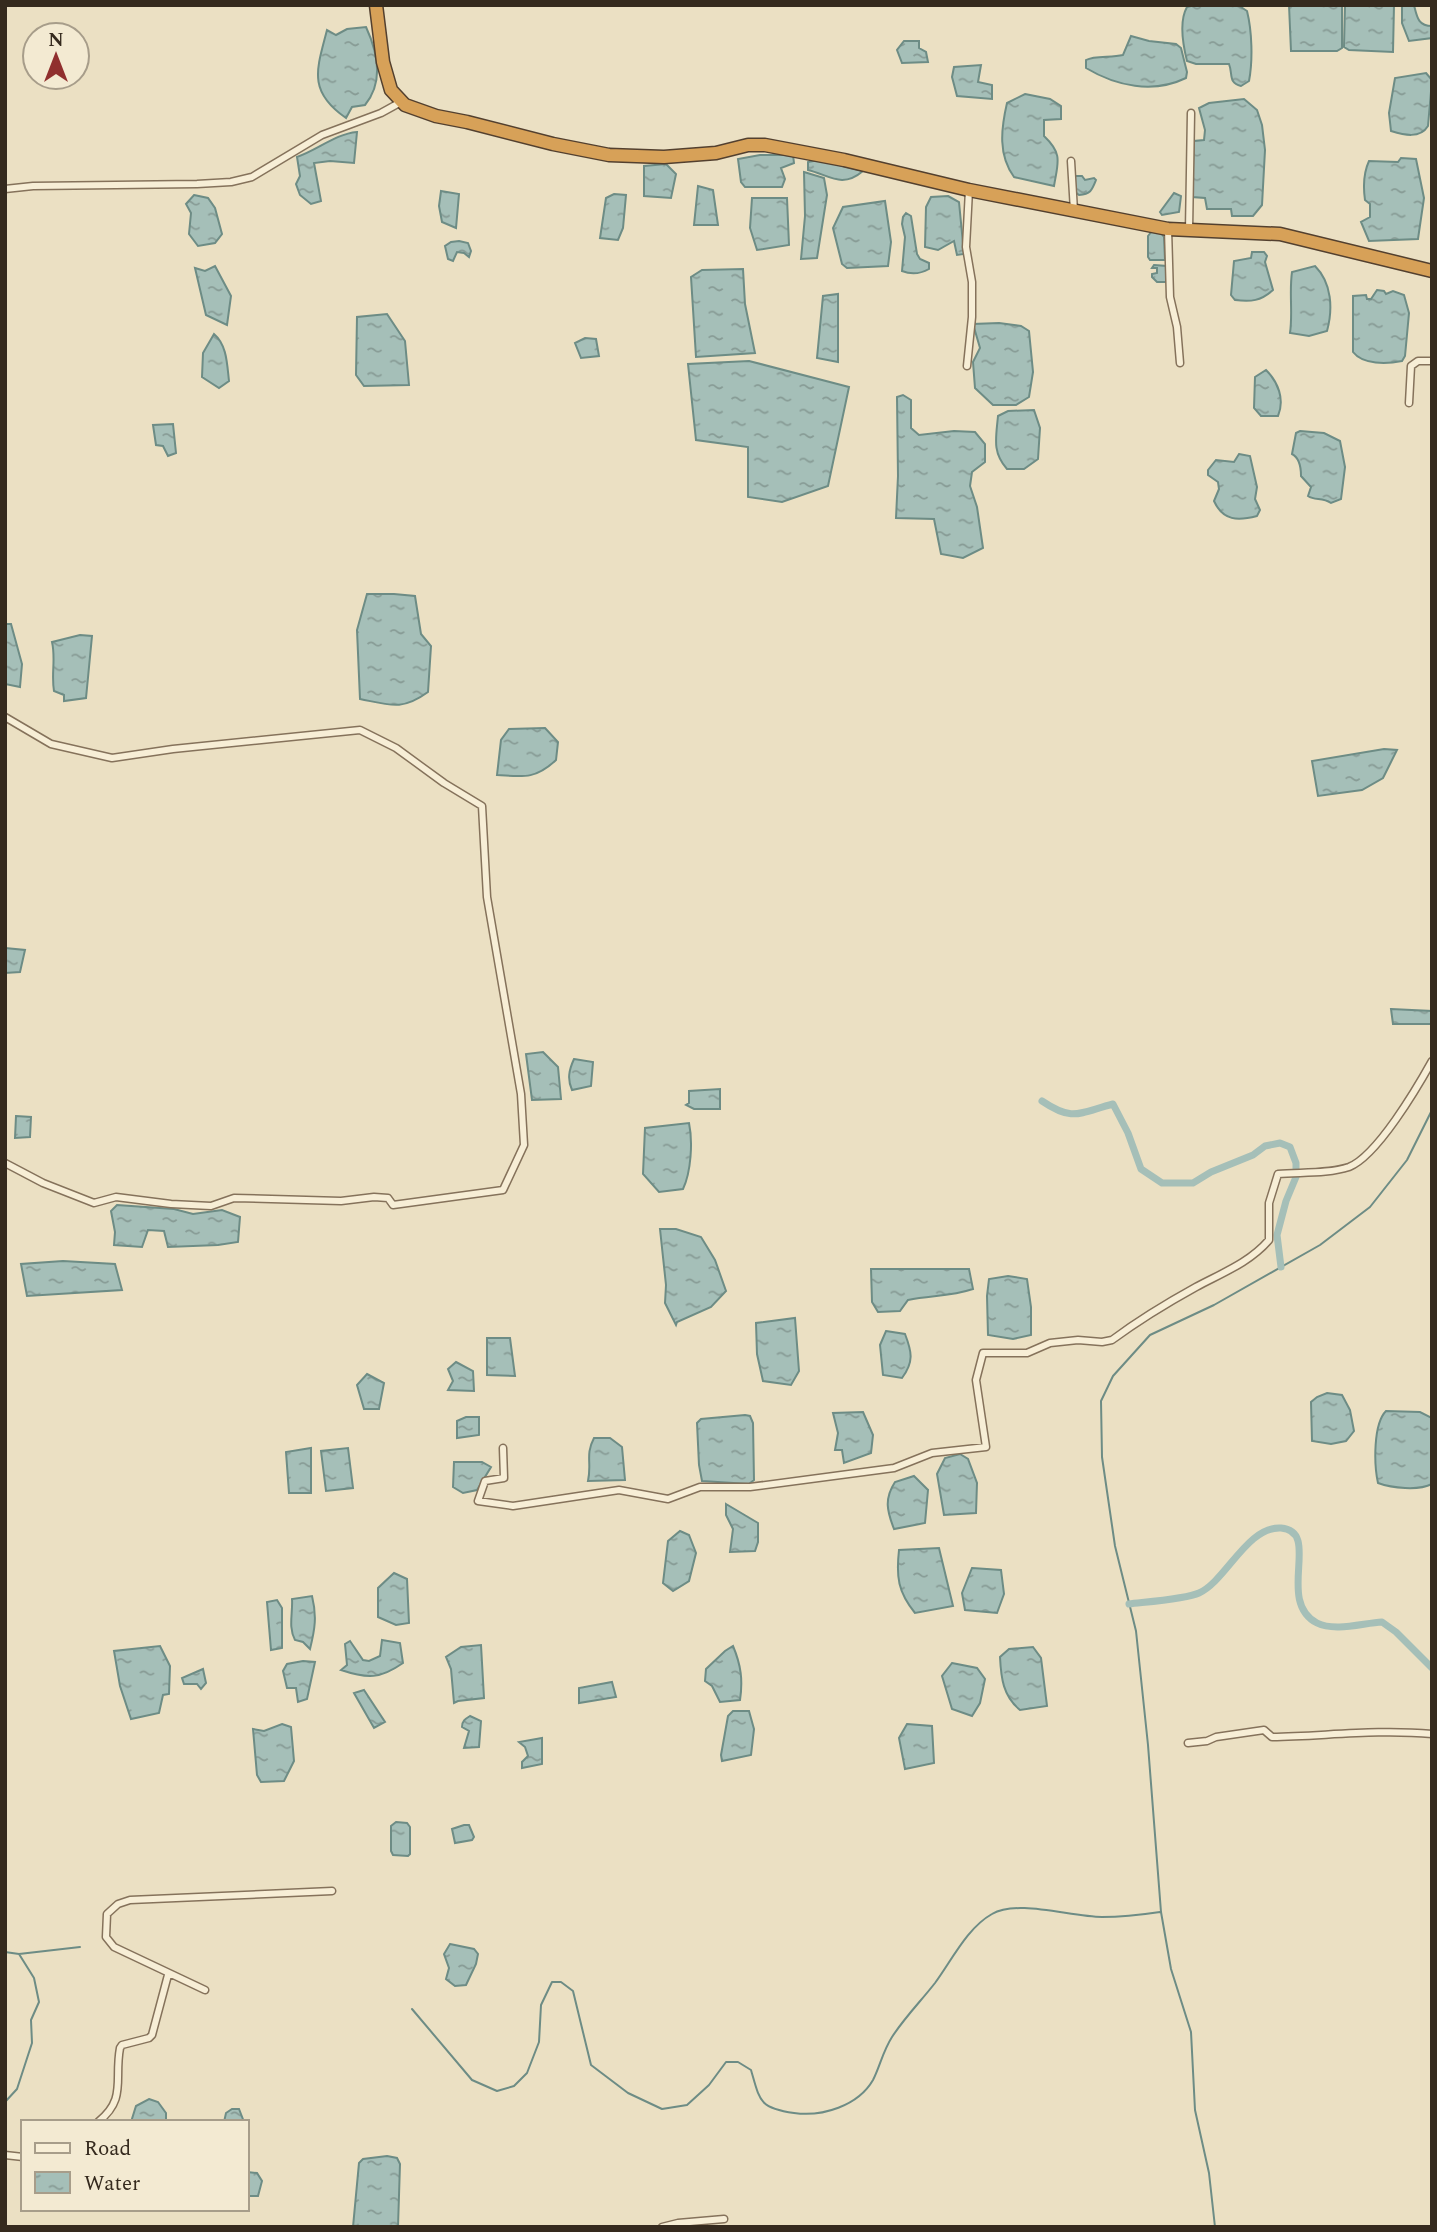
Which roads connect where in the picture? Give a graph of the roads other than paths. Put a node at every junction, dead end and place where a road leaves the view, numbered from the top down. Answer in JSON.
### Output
{"nodes":[{"id":1,"x":376,"y":5,"type":"edge"},
{"id":2,"x":401,"y":102,"type":"junction"},
{"id":3,"x":1191,"y":113,"type":"dead end"},
{"id":4,"x":1071,"y":161,"type":"dead end"},
{"id":5,"x":5,"y":189,"type":"edge"},
{"id":6,"x":969,"y":190,"type":"junction"},
{"id":7,"x":1074,"y":211,"type":"junction"},
{"id":8,"x":1168,"y":229,"type":"junction"},
{"id":9,"x":1189,"y":230,"type":"junction"},
{"id":10,"x":1432,"y":271,"type":"edge"},
{"id":11,"x":1432,"y":361,"type":"edge"},
{"id":12,"x":1180,"y":363,"type":"dead end"},
{"id":13,"x":967,"y":366,"type":"dead end"},
{"id":14,"x":1409,"y":403,"type":"dead end"},
{"id":15,"x":5,"y":717,"type":"edge"},
{"id":16,"x":1432,"y":1061,"type":"edge"},
{"id":17,"x":5,"y":1163,"type":"edge"},
{"id":18,"x":503,"y":1448,"type":"dead end"},
{"id":19,"x":1432,"y":1734,"type":"edge"},
{"id":20,"x":1188,"y":1743,"type":"dead end"},
{"id":21,"x":332,"y":1891,"type":"dead end"},
{"id":22,"x":168,"y":1975,"type":"junction"},
{"id":23,"x":205,"y":1990,"type":"dead end"},
{"id":24,"x":100,"y":2120,"type":"edge"},
{"id":25,"x":724,"y":2219,"type":"dead end"},
{"id":26,"x":662,"y":2227,"type":"edge"}],
"edges":[{"from":1,"to":2,"type":"highway"},
{"from":2,"to":5,"type":"street"},
{"from":2,"to":6,"type":"highway"},
{"from":3,"to":9,"type":"street"},
{"from":4,"to":7,"type":"street"},
{"from":6,"to":7,"type":"highway"},
{"from":6,"to":13,"type":"street"},
{"from":7,"to":8,"type":"highway"},
{"from":8,"to":9,"type":"highway"},
{"from":8,"to":12,"type":"street"},
{"from":9,"to":10,"type":"highway"},
{"from":11,"to":14,"type":"street"},
{"from":15,"to":17,"type":"street"},
{"from":16,"to":18,"type":"street"},
{"from":19,"to":20,"type":"street"},
{"from":21,"to":22,"type":"street"},
{"from":22,"to":23,"type":"street"},
{"from":22,"to":24,"type":"street"},
{"from":25,"to":26,"type":"street"}]}
